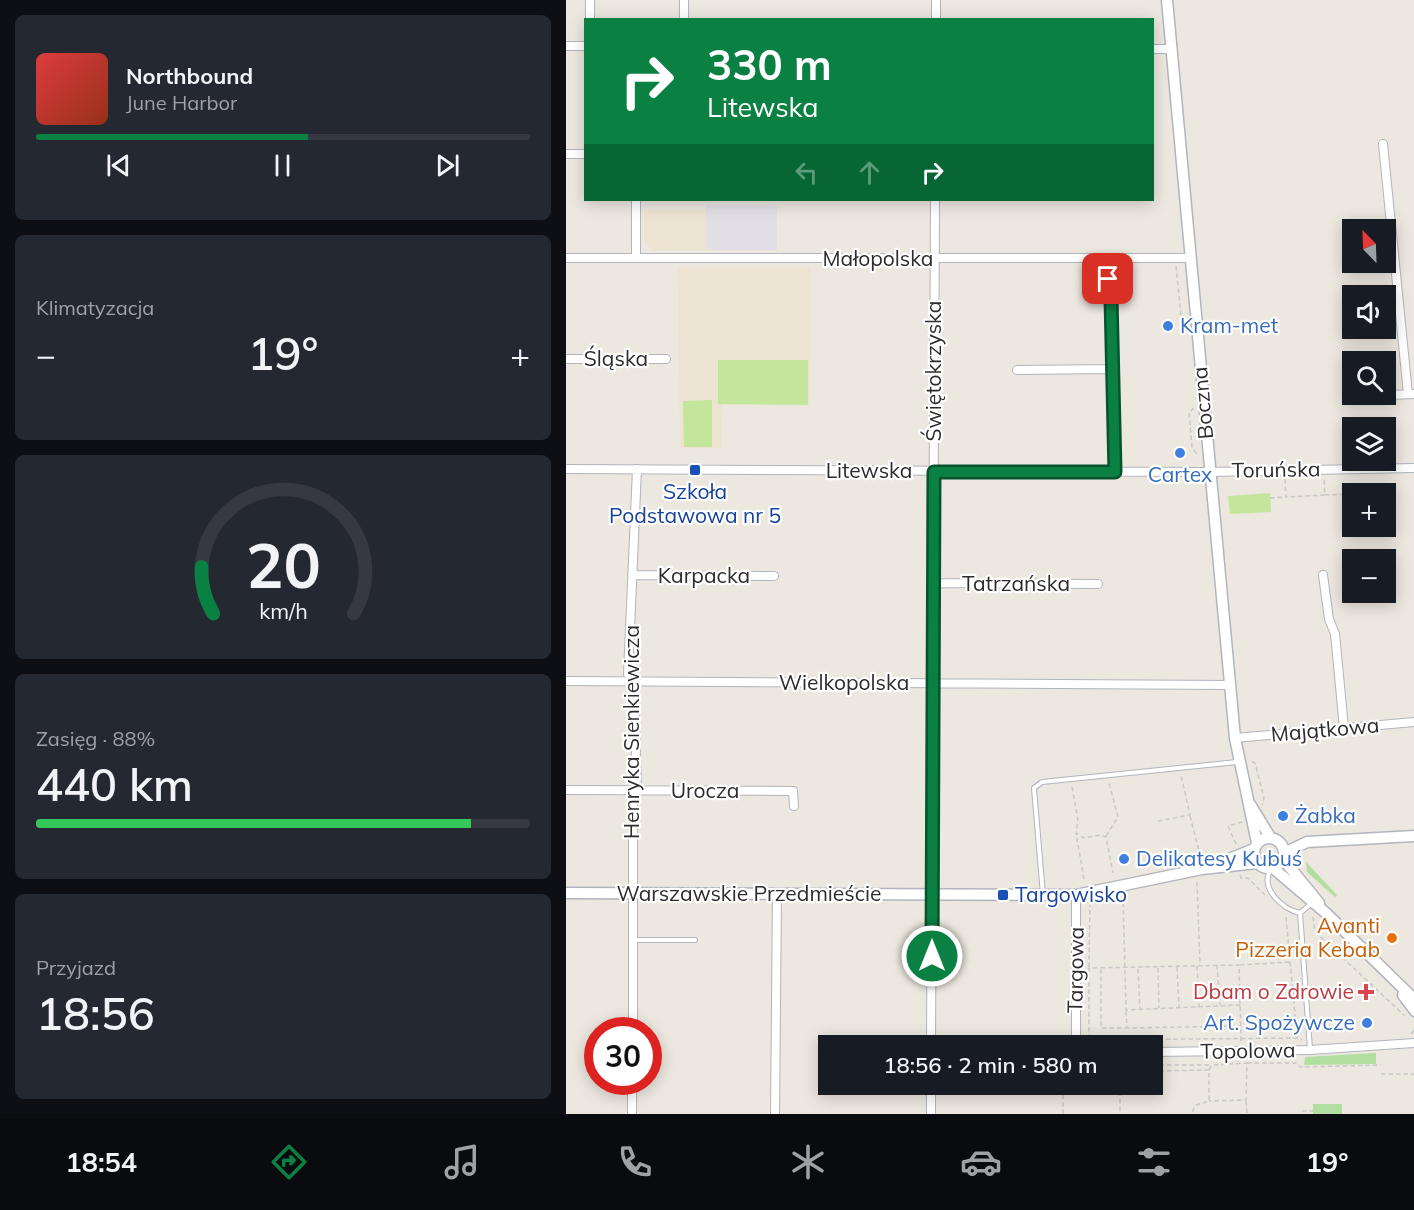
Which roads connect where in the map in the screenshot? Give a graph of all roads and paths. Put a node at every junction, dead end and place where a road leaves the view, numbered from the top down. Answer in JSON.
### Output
{"nodes":[{"id":1,"x":590,"y":0,"type":"edge"},
{"id":2,"x":684,"y":0,"type":"edge"},
{"id":3,"x":936,"y":0,"type":"edge"},
{"id":4,"x":1167,"y":0,"type":"edge"},
{"id":5,"x":590,"y":18,"type":"edge"},
{"id":6,"x":684,"y":18,"type":"edge"},
{"id":7,"x":936,"y":18,"type":"edge"},
{"id":8,"x":566,"y":46,"type":"edge"},
{"id":9,"x":584,"y":46,"type":"edge"},
{"id":10,"x":1154,"y":49,"type":"edge"},
{"id":11,"x":1171,"y":49,"type":"junction"},
{"id":12,"x":1383,"y":144,"type":"dead end"},
{"id":13,"x":566,"y":154,"type":"edge"},
{"id":14,"x":584,"y":154,"type":"edge"},
{"id":15,"x":636,"y":201,"type":"edge"},
{"id":16,"x":935,"y":201,"type":"edge"},
{"id":17,"x":566,"y":258,"type":"edge"},
{"id":18,"x":636,"y":258,"type":"junction"},
{"id":19,"x":1190,"y":258,"type":"junction"},
{"id":20,"x":935,"y":259,"type":"junction"},
{"id":21,"x":1108,"y":260,"type":"junction"},
{"id":22,"x":1176,"y":265,"type":"dead end"},
{"id":23,"x":1188,"y":321,"type":"dead end"},
{"id":24,"x":666,"y":358,"type":"dead end"},
{"id":25,"x":566,"y":359,"type":"edge"},
{"id":26,"x":1112,"y":369,"type":"junction"},
{"id":27,"x":1017,"y":370,"type":"dead end"},
{"id":28,"x":1411,"y":394,"type":"edge"},
{"id":29,"x":1396,"y":395,"type":"edge"},
{"id":30,"x":1195,"y":406,"type":"dead end"},
{"id":31,"x":1198,"y":456,"type":"dead end"},
{"id":32,"x":1415,"y":468,"type":"edge"},
{"id":33,"x":566,"y":469,"type":"edge"},
{"id":34,"x":637,"y":469,"type":"junction"},
{"id":35,"x":934,"y":472,"type":"junction"},
{"id":36,"x":1115,"y":472,"type":"junction"},
{"id":37,"x":1209,"y":472,"type":"junction"},
{"id":38,"x":1324,"y":477,"type":"dead end"},
{"id":39,"x":1285,"y":478,"type":"dead end"},
{"id":40,"x":1342,"y":494,"type":"edge"},
{"id":41,"x":1325,"y":495,"type":"junction"},
{"id":42,"x":1286,"y":497,"type":"junction"},
{"id":43,"x":1270,"y":498,"type":"dead end"},
{"id":44,"x":634,"y":575,"type":"junction"},
{"id":45,"x":1323,"y":575,"type":"dead end"},
{"id":46,"x":774,"y":576,"type":"dead end"},
{"id":47,"x":934,"y":583,"type":"junction"},
{"id":48,"x":1098,"y":584,"type":"dead end"},
{"id":49,"x":566,"y":681,"type":"edge"},
{"id":50,"x":632,"y":682,"type":"junction"},
{"id":51,"x":933,"y":683,"type":"junction"},
{"id":52,"x":1230,"y":685,"type":"junction"},
{"id":53,"x":1415,"y":722,"type":"edge"},
{"id":54,"x":1344,"y":728,"type":"junction"},
{"id":55,"x":1235,"y":738,"type":"junction"},
{"id":56,"x":1243,"y":761,"type":"junction"},
{"id":57,"x":1179,"y":766,"type":"junction"},
{"id":58,"x":1106,"y":774,"type":"junction"},
{"id":59,"x":1072,"y":778,"type":"junction"},
{"id":60,"x":566,"y":790,"type":"edge"},
{"id":61,"x":637,"y":791,"type":"junction"},
{"id":62,"x":1255,"y":805,"type":"junction"},
{"id":63,"x":794,"y":806,"type":"dead end"},
{"id":64,"x":1190,"y":815,"type":"junction"},
{"id":65,"x":1158,"y":821,"type":"dead end"},
{"id":66,"x":1245,"y":821,"type":"dead end"},
{"id":67,"x":1076,"y":833,"type":"junction"},
{"id":68,"x":1415,"y":836,"type":"edge"},
{"id":69,"x":1106,"y":837,"type":"junction"},
{"id":70,"x":1270,"y":837,"type":"junction"},
{"id":71,"x":1255,"y":846,"type":"junction"},
{"id":72,"x":1239,"y":850,"type":"dead end"},
{"id":73,"x":1283,"y":852,"type":"junction"},
{"id":74,"x":1200,"y":855,"type":"dead end"},
{"id":75,"x":1257,"y":863,"type":"junction"},
{"id":76,"x":1272,"y":868,"type":"junction"},
{"id":77,"x":1113,"y":873,"type":"dead end"},
{"id":78,"x":1199,"y":874,"type":"junction"},
{"id":79,"x":1084,"y":879,"type":"dead end"},
{"id":80,"x":566,"y":893,"type":"edge"},
{"id":81,"x":633,"y":893,"type":"junction"},
{"id":82,"x":777,"y":894,"type":"junction"},
{"id":83,"x":1123,"y":894,"type":"dead end"},
{"id":84,"x":932,"y":895,"type":"junction"},
{"id":85,"x":1043,"y":895,"type":"junction"},
{"id":86,"x":1076,"y":895,"type":"junction"},
{"id":87,"x":1090,"y":905,"type":"dead end"},
{"id":88,"x":1309,"y":906,"type":"junction"},
{"id":89,"x":1300,"y":913,"type":"junction"},
{"id":90,"x":1327,"y":914,"type":"junction"},
{"id":91,"x":1286,"y":917,"type":"dead end"},
{"id":92,"x":633,"y":940,"type":"junction"},
{"id":93,"x":695,"y":940,"type":"dead end"},
{"id":94,"x":1291,"y":962,"type":"junction"},
{"id":95,"x":1198,"y":965,"type":"junction"},
{"id":96,"x":1217,"y":965,"type":"junction"},
{"id":97,"x":1239,"y":965,"type":"junction"},
{"id":98,"x":1177,"y":966,"type":"junction"},
{"id":99,"x":1138,"y":967,"type":"junction"},
{"id":100,"x":1158,"y":967,"type":"junction"},
{"id":101,"x":1090,"y":968,"type":"junction"},
{"id":102,"x":1101,"y":968,"type":"junction"},
{"id":103,"x":1125,"y":968,"type":"junction"},
{"id":104,"x":1394,"y":983,"type":"junction"},
{"id":105,"x":1415,"y":1000,"type":"edge"},
{"id":106,"x":1240,"y":1005,"type":"junction"},
{"id":107,"x":1220,"y":1006,"type":"junction"},
{"id":108,"x":1199,"y":1007,"type":"junction"},
{"id":109,"x":1179,"y":1008,"type":"junction"},
{"id":110,"x":1159,"y":1009,"type":"junction"},
{"id":111,"x":1126,"y":1010,"type":"junction"},
{"id":112,"x":1140,"y":1010,"type":"junction"},
{"id":113,"x":1413,"y":1014,"type":"edge"},
{"id":114,"x":633,"y":1017,"type":"edge"},
{"id":115,"x":1240,"y":1026,"type":"junction"},
{"id":116,"x":1127,"y":1028,"type":"junction"},
{"id":117,"x":931,"y":1035,"type":"edge"},
{"id":118,"x":1076,"y":1035,"type":"edge"},
{"id":119,"x":1241,"y":1038,"type":"junction"},
{"id":120,"x":1297,"y":1038,"type":"junction"},
{"id":121,"x":1414,"y":1043,"type":"edge"},
{"id":122,"x":1310,"y":1046,"type":"junction"},
{"id":123,"x":1240,"y":1050,"type":"junction"},
{"id":124,"x":1163,"y":1052,"type":"edge"},
{"id":125,"x":1247,"y":1063,"type":"junction"},
{"id":126,"x":1163,"y":1065,"type":"edge"},
{"id":127,"x":1171,"y":1065,"type":"junction"},
{"id":128,"x":1190,"y":1065,"type":"junction"},
{"id":129,"x":1212,"y":1065,"type":"junction"},
{"id":130,"x":1381,"y":1065,"type":"dead end"},
{"id":131,"x":1190,"y":1070,"type":"junction"},
{"id":132,"x":1209,"y":1070,"type":"junction"},
{"id":133,"x":1163,"y":1071,"type":"edge"},
{"id":134,"x":1171,"y":1071,"type":"junction"},
{"id":135,"x":1381,"y":1074,"type":"dead end"},
{"id":136,"x":1415,"y":1074,"type":"edge"},
{"id":137,"x":632,"y":1095,"type":"edge"},
{"id":138,"x":931,"y":1095,"type":"edge"},
{"id":139,"x":1063,"y":1095,"type":"edge"},
{"id":140,"x":1120,"y":1095,"type":"edge"},
{"id":141,"x":1246,"y":1100,"type":"junction"},
{"id":142,"x":1209,"y":1101,"type":"junction"},
{"id":143,"x":1302,"y":1111,"type":"dead end"},
{"id":144,"x":1313,"y":1111,"type":"dead end"},
{"id":145,"x":632,"y":1114,"type":"edge"},
{"id":146,"x":775,"y":1114,"type":"edge"},
{"id":147,"x":931,"y":1114,"type":"edge"},
{"id":148,"x":1063,"y":1114,"type":"edge"},
{"id":149,"x":1121,"y":1114,"type":"edge"},
{"id":150,"x":1191,"y":1114,"type":"edge"},
{"id":151,"x":1247,"y":1114,"type":"edge"}],
"edges":[{"from":1,"to":5,"type":"street"},
{"from":2,"to":6,"type":"street"},
{"from":3,"to":7,"type":"street"},
{"from":4,"to":11,"type":"street","name":"Boczna"},
{"from":8,"to":9,"type":"street"},
{"from":10,"to":11,"type":"street"},
{"from":11,"to":19,"type":"street","name":"Boczna"},
{"from":12,"to":28,"type":"street"},
{"from":13,"to":14,"type":"street"},
{"from":15,"to":18,"type":"street"},
{"from":16,"to":20,"type":"street","name":"Świętokrzyska"},
{"from":17,"to":18,"type":"street","name":"Małopolska"},
{"from":18,"to":20,"type":"street","name":"Małopolska"},
{"from":19,"to":21,"type":"street","name":"Małopolska"},
{"from":19,"to":37,"type":"street","name":"Boczna"},
{"from":20,"to":21,"type":"street","name":"Małopolska"},
{"from":20,"to":35,"type":"street","name":"Świętokrzyska"},
{"from":21,"to":26,"type":"street"},
{"from":22,"to":23,"type":"path"},
{"from":24,"to":25,"type":"street","name":"Śląska"},
{"from":26,"to":27,"type":"street"},
{"from":26,"to":36,"type":"street"},
{"from":28,"to":29,"type":"street"},
{"from":30,"to":31,"type":"path"},
{"from":32,"to":37,"type":"street","name":"Toruńska"},
{"from":33,"to":34,"type":"street","name":"Litewska"},
{"from":34,"to":35,"type":"street","name":"Litewska"},
{"from":34,"to":44,"type":"street","name":"Henryka Sienkiewicza"},
{"from":35,"to":36,"type":"street","name":"Litewska"},
{"from":35,"to":47,"type":"street","name":"Świętokrzyska"},
{"from":36,"to":37,"type":"street","name":"Litewska"},
{"from":37,"to":52,"type":"street","name":"Boczna"},
{"from":38,"to":41,"type":"path"},
{"from":39,"to":42,"type":"path"},
{"from":40,"to":41,"type":"path"},
{"from":41,"to":42,"type":"path"},
{"from":42,"to":43,"type":"path"},
{"from":44,"to":46,"type":"street","name":"Karpacka"},
{"from":44,"to":50,"type":"street","name":"Henryka Sienkiewicza"},
{"from":45,"to":54,"type":"street"},
{"from":47,"to":48,"type":"street","name":"Tatrzańska"},
{"from":47,"to":51,"type":"street","name":"Świętokrzyska"},
{"from":49,"to":50,"type":"street","name":"Wielkopolska"},
{"from":50,"to":51,"type":"street","name":"Wielkopolska"},
{"from":50,"to":61,"type":"street","name":"Henryka Sienkiewicza"},
{"from":51,"to":52,"type":"street","name":"Wielkopolska"},
{"from":51,"to":84,"type":"street","name":"Świętokrzyska"},
{"from":52,"to":55,"type":"street","name":"Boczna"},
{"from":53,"to":54,"type":"street","name":"Majątkowa"},
{"from":54,"to":55,"type":"street","name":"Majątkowa"},
{"from":55,"to":56,"type":"street","name":"Boczna"},
{"from":56,"to":57,"type":"lane"},
{"from":56,"to":62,"type":"street","name":"Boczna"},
{"from":56,"to":62,"type":"path"},
{"from":57,"to":58,"type":"lane"},
{"from":57,"to":64,"type":"path"},
{"from":58,"to":59,"type":"lane"},
{"from":58,"to":69,"type":"path"},
{"from":59,"to":67,"type":"path"},
{"from":59,"to":85,"type":"lane"},
{"from":60,"to":61,"type":"street","name":"Urocza"},
{"from":61,"to":63,"type":"street","name":"Urocza"},
{"from":61,"to":81,"type":"street","name":"Henryka Sienkiewicza"},
{"from":62,"to":70,"type":"street","name":"Boczna"},
{"from":62,"to":71,"type":"street","name":"Boczna"},
{"from":64,"to":65,"type":"path"},
{"from":64,"to":74,"type":"path"},
{"from":66,"to":72,"type":"path"},
{"from":67,"to":69,"type":"path"},
{"from":67,"to":79,"type":"path"},
{"from":68,"to":73,"type":"street"},
{"from":69,"to":77,"type":"path"},
{"from":70,"to":71,"type":"street"},
{"from":70,"to":73,"type":"street"},
{"from":71,"to":75,"type":"street"},
{"from":71,"to":78,"type":"street"},
{"from":73,"to":76,"type":"street"},
{"from":73,"to":90,"type":"street"},
{"from":75,"to":76,"type":"street"},
{"from":75,"to":78,"type":"street"},
{"from":76,"to":88,"type":"street"},
{"from":76,"to":89,"type":"lane"},
{"from":78,"to":86,"type":"street","name":"Warszawskie Przedmieście"},
{"from":78,"to":95,"type":"path"},
{"from":80,"to":81,"type":"street","name":"Warszawskie Przedmieście"},
{"from":81,"to":82,"type":"street","name":"Warszawskie Przedmieście"},
{"from":81,"to":92,"type":"street","name":"Henryka Sienkiewicza"},
{"from":82,"to":84,"type":"street","name":"Warszawskie Przedmieście"},
{"from":82,"to":146,"type":"street"},
{"from":83,"to":103,"type":"path"},
{"from":84,"to":85,"type":"street","name":"Warszawskie Przedmieście"},
{"from":84,"to":117,"type":"street","name":"Świętokrzyska"},
{"from":85,"to":86,"type":"street","name":"Warszawskie Przedmieście"},
{"from":86,"to":118,"type":"street","name":"Targowa"},
{"from":87,"to":101,"type":"path"},
{"from":88,"to":89,"type":"lane"},
{"from":88,"to":90,"type":"street"},
{"from":88,"to":113,"type":"path"},
{"from":89,"to":122,"type":"lane"},
{"from":90,"to":104,"type":"street"},
{"from":91,"to":94,"type":"path"},
{"from":92,"to":93,"type":"lane"},
{"from":92,"to":114,"type":"street","name":"Henryka Sienkiewicza"},
{"from":94,"to":97,"type":"path"},
{"from":94,"to":120,"type":"path"},
{"from":95,"to":96,"type":"path"},
{"from":95,"to":98,"type":"path"},
{"from":95,"to":108,"type":"path"},
{"from":96,"to":97,"type":"path"},
{"from":96,"to":107,"type":"path"},
{"from":97,"to":106,"type":"path"},
{"from":98,"to":100,"type":"path"},
{"from":98,"to":109,"type":"path"},
{"from":99,"to":100,"type":"path"},
{"from":99,"to":103,"type":"path"},
{"from":99,"to":112,"type":"path"},
{"from":100,"to":110,"type":"path"},
{"from":101,"to":102,"type":"path"},
{"from":101,"to":119,"type":"path"},
{"from":102,"to":103,"type":"path"},
{"from":102,"to":116,"type":"path"},
{"from":103,"to":111,"type":"path"},
{"from":104,"to":105,"type":"street"},
{"from":104,"to":113,"type":"street"},
{"from":106,"to":107,"type":"path"},
{"from":106,"to":115,"type":"path"},
{"from":107,"to":108,"type":"path"},
{"from":108,"to":109,"type":"path"},
{"from":109,"to":110,"type":"path"},
{"from":110,"to":112,"type":"path"},
{"from":111,"to":112,"type":"path"},
{"from":111,"to":116,"type":"path"},
{"from":115,"to":116,"type":"path"},
{"from":115,"to":119,"type":"path"},
{"from":119,"to":120,"type":"path"},
{"from":119,"to":123,"type":"path"},
{"from":120,"to":122,"type":"path"},
{"from":121,"to":122,"type":"street","name":"Topolowa"},
{"from":122,"to":123,"type":"street","name":"Topolowa"},
{"from":123,"to":124,"type":"street","name":"Topolowa"},
{"from":125,"to":129,"type":"path"},
{"from":125,"to":130,"type":"path"},
{"from":125,"to":141,"type":"path"},
{"from":126,"to":127,"type":"path"},
{"from":127,"to":128,"type":"path"},
{"from":127,"to":134,"type":"path"},
{"from":128,"to":129,"type":"path"},
{"from":128,"to":131,"type":"path"},
{"from":129,"to":132,"type":"path"},
{"from":131,"to":132,"type":"path"},
{"from":131,"to":134,"type":"path"},
{"from":132,"to":142,"type":"path"},
{"from":133,"to":134,"type":"path"},
{"from":135,"to":136,"type":"path"},
{"from":137,"to":145,"type":"street"},
{"from":138,"to":147,"type":"street"},
{"from":139,"to":148,"type":"path"},
{"from":140,"to":149,"type":"path"},
{"from":141,"to":142,"type":"path"},
{"from":141,"to":151,"type":"path"},
{"from":142,"to":150,"type":"path"},
{"from":143,"to":144,"type":"path"}]}
